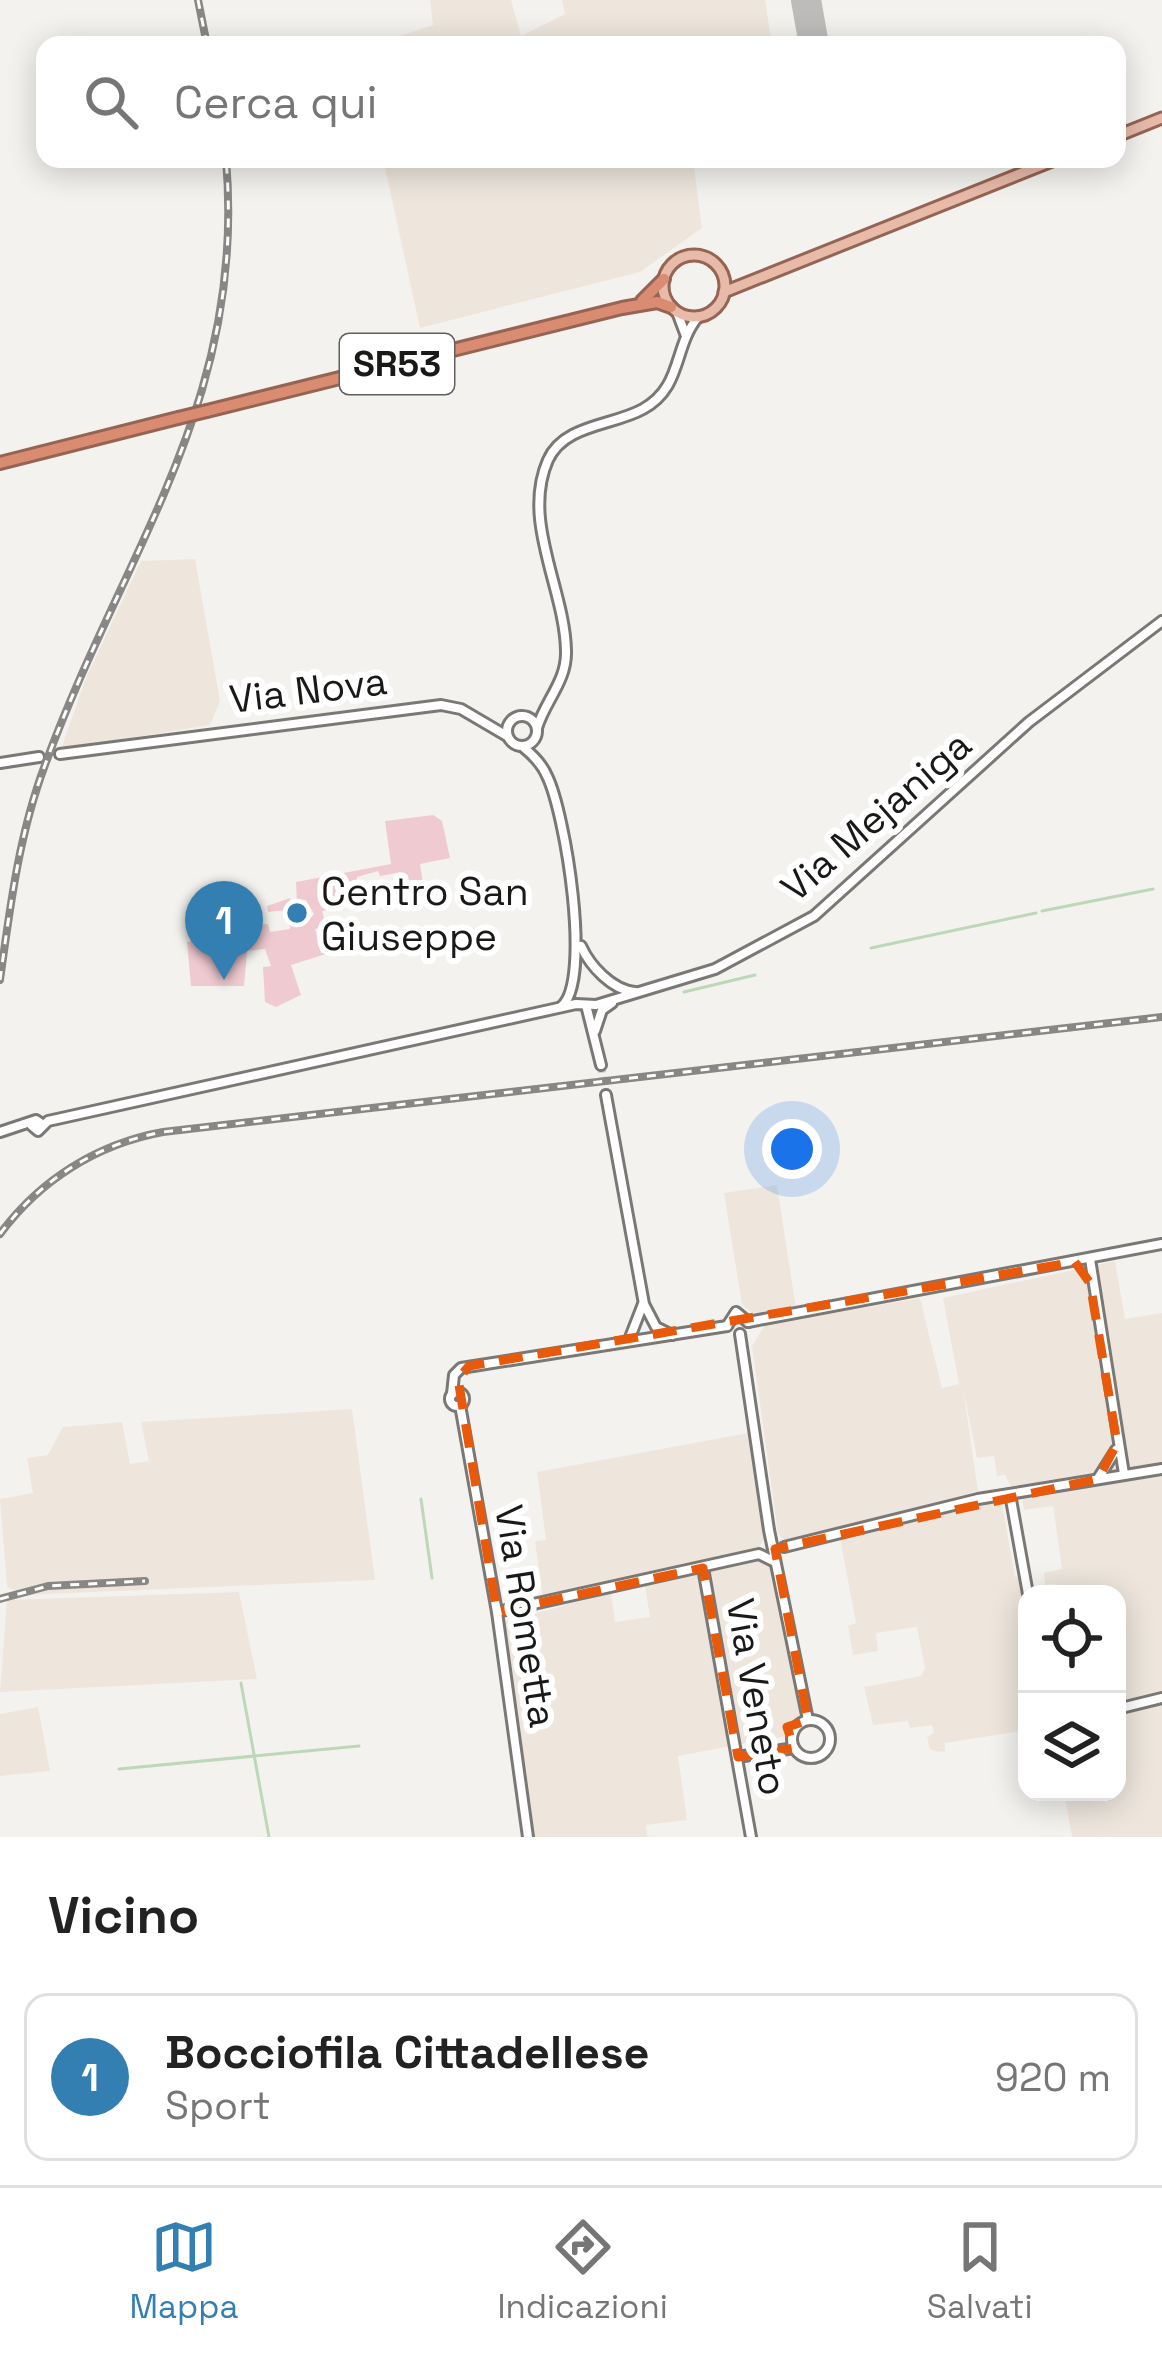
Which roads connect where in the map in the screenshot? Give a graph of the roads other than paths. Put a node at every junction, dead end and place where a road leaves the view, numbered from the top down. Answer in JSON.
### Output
{"nodes":[{"id":1,"x":1162,"y":118,"type":"edge"},
{"id":2,"x":1126,"y":132,"type":"edge"},
{"id":3,"x":1034,"y":168,"type":"edge"},
{"id":4,"x":722,"y":274,"type":"junction"},
{"id":5,"x":751,"y":277,"type":"junction"},
{"id":6,"x":664,"y":279,"type":"junction"},
{"id":7,"x":724,"y":292,"type":"junction"},
{"id":8,"x":622,"y":308,"type":"junction"},
{"id":9,"x":674,"y":309,"type":"junction"},
{"id":10,"x":698,"y":316,"type":"junction"},
{"id":11,"x":686,"y":338,"type":"junction"},
{"id":12,"x":0,"y":463,"type":"edge"},
{"id":13,"x":1162,"y":621,"type":"edge"},
{"id":14,"x":548,"y":701,"type":"junction"},
{"id":15,"x":528,"y":717,"type":"junction"},
{"id":16,"x":508,"y":724,"type":"junction"},
{"id":17,"x":493,"y":727,"type":"junction"},
{"id":18,"x":537,"y":728,"type":"junction"},
{"id":19,"x":507,"y":736,"type":"junction"},
{"id":20,"x":534,"y":741,"type":"junction"},
{"id":21,"x":523,"y":747,"type":"junction"},
{"id":22,"x":60,"y":754,"type":"dead end"},
{"id":23,"x":39,"y":757,"type":"dead end"},
{"id":24,"x":0,"y":763,"type":"edge"},
{"id":25,"x":540,"y":765,"type":"junction"},
{"id":26,"x":578,"y":939,"type":"junction"},
{"id":27,"x":597,"y":970,"type":"junction"},
{"id":28,"x":609,"y":980,"type":"junction"},
{"id":29,"x":575,"y":982,"type":"junction"},
{"id":30,"x":645,"y":992,"type":"junction"},
{"id":31,"x":601,"y":1003,"type":"junction"},
{"id":32,"x":585,"y":1004,"type":"junction"},
{"id":33,"x":562,"y":1009,"type":"junction"},
{"id":34,"x":549,"y":1012,"type":"junction"},
{"id":35,"x":594,"y":1035,"type":"junction"},
{"id":36,"x":601,"y":1065,"type":"tunnel mouth"},
{"id":37,"x":606,"y":1095,"type":"tunnel mouth"},
{"id":38,"x":0,"y":1132,"type":"edge"},
{"id":39,"x":1162,"y":1244,"type":"edge"},
{"id":40,"x":1085,"y":1263,"type":"junction"},
{"id":41,"x":644,"y":1304,"type":"junction"},
{"id":42,"x":748,"y":1322,"type":"junction"},
{"id":43,"x":638,"y":1324,"type":"junction"},
{"id":44,"x":727,"y":1326,"type":"junction"},
{"id":45,"x":653,"y":1331,"type":"junction"},
{"id":46,"x":740,"y":1334,"type":"junction"},
{"id":47,"x":628,"y":1341,"type":"junction"},
{"id":48,"x":1117,"y":1462,"type":"junction"},
{"id":49,"x":1162,"y":1469,"type":"edge"},
{"id":50,"x":1139,"y":1473,"type":"junction"},
{"id":51,"x":1121,"y":1475,"type":"junction"},
{"id":52,"x":1098,"y":1478,"type":"junction"},
{"id":53,"x":1010,"y":1494,"type":"junction"},
{"id":54,"x":770,"y":1530,"type":"junction"},
{"id":55,"x":784,"y":1547,"type":"junction"},
{"id":56,"x":759,"y":1554,"type":"junction"},
{"id":57,"x":703,"y":1568,"type":"junction"},
{"id":58,"x":778,"y":1569,"type":"junction"},
{"id":59,"x":1026,"y":1585,"type":"edge"},
{"id":60,"x":497,"y":1612,"type":"junction"},
{"id":61,"x":1162,"y":1699,"type":"edge"},
{"id":62,"x":1126,"y":1706,"type":"edge"},
{"id":63,"x":808,"y":1720,"type":"junction"},
{"id":64,"x":794,"y":1748,"type":"junction"},
{"id":65,"x":738,"y":1757,"type":"junction"},
{"id":66,"x":528,"y":1837,"type":"edge"},
{"id":67,"x":751,"y":1837,"type":"edge"}],
"edges":[{"from":1,"to":2,"type":"main road"},
{"from":3,"to":5,"type":"main road","number":"SR53"},
{"from":4,"to":5,"type":"main road","number":"SR53"},
{"from":4,"to":6,"type":"main road","number":"SR53"},
{"from":4,"to":7,"type":"main road"},
{"from":5,"to":7,"type":"main road","number":"SR53"},
{"from":6,"to":8,"type":"highway","number":"SR53"},
{"from":6,"to":9,"type":"main road"},
{"from":7,"to":10,"type":"main road","number":"SR53"},
{"from":8,"to":9,"type":"highway","number":"SR53"},
{"from":8,"to":12,"type":"highway","number":"SR53","bridge":true},
{"from":9,"to":10,"type":"main road","number":"SR53"},
{"from":9,"to":11,"type":"main road"},
{"from":10,"to":11,"type":"main road"},
{"from":11,"to":14,"type":"main road","name":"Via Nova"},
{"from":13,"to":30,"type":"main road","name":"Via Mejaniga"},
{"from":14,"to":15,"type":"main road"},
{"from":14,"to":18,"type":"main road","name":"Via Nova"},
{"from":15,"to":16,"type":"main road"},
{"from":15,"to":18,"type":"main road"},
{"from":16,"to":17,"type":"main road"},
{"from":16,"to":19,"type":"main road"},
{"from":17,"to":19,"type":"main road","name":"Via Nova"},
{"from":17,"to":22,"type":"main road","name":"Via Nova"},
{"from":18,"to":20,"type":"main road","name":"Via Nova"},
{"from":19,"to":21,"type":"main road","name":"Via Nova"},
{"from":20,"to":21,"type":"main road"},
{"from":20,"to":25,"type":"main road","name":"Via Nova"},
{"from":21,"to":25,"type":"main road","name":"Via Nova"},
{"from":23,"to":24,"type":"main road"},
{"from":25,"to":26,"type":"main road","name":"Via Nova"},
{"from":26,"to":27,"type":"main road","name":"Via Nova"},
{"from":26,"to":29,"type":"main road","name":"Via Nova"},
{"from":27,"to":28,"type":"main road"},
{"from":27,"to":29,"type":"main road"},
{"from":28,"to":30,"type":"main road"},
{"from":28,"to":31,"type":"main road"},
{"from":29,"to":32,"type":"main road"},
{"from":29,"to":34,"type":"main road"},
{"from":30,"to":31,"type":"main road","name":"Via Mejaniga"},
{"from":30,"to":35,"type":"main road","name":"Via Mejaniga"},
{"from":31,"to":32,"type":"main road","name":"Via Mejaniga"},
{"from":31,"to":35,"type":"main road"},
{"from":32,"to":33,"type":"main road","name":"Via Mejaniga"},
{"from":32,"to":35,"type":"main road"},
{"from":33,"to":34,"type":"main road","name":"Via Mejaniga"},
{"from":33,"to":35,"type":"main road"},
{"from":34,"to":38,"type":"main road","name":"Via Mejaniga"},
{"from":35,"to":36,"type":"main road"},
{"from":37,"to":41,"type":"main road"},
{"from":39,"to":40,"type":"main road"},
{"from":40,"to":42,"type":"main road"},
{"from":40,"to":48,"type":"main road"},
{"from":41,"to":43,"type":"main road"},
{"from":41,"to":45,"type":"main road"},
{"from":42,"to":44,"type":"main road"},
{"from":42,"to":46,"type":"main road"},
{"from":43,"to":45,"type":"main road"},
{"from":43,"to":45,"type":"main road"},
{"from":43,"to":47,"type":"main road"},
{"from":44,"to":45,"type":"main road"},
{"from":44,"to":46,"type":"main road"},
{"from":45,"to":47,"type":"main road"},
{"from":46,"to":54,"type":"main road"},
{"from":47,"to":60,"type":"main road","name":"Via Rometta"},
{"from":48,"to":50,"type":"main road"},
{"from":48,"to":51,"type":"main road"},
{"from":48,"to":52,"type":"main road"},
{"from":49,"to":50,"type":"main road"},
{"from":50,"to":51,"type":"main road"},
{"from":51,"to":52,"type":"main road"},
{"from":52,"to":53,"type":"main road"},
{"from":53,"to":55,"type":"main road"},
{"from":53,"to":59,"type":"main road"},
{"from":54,"to":55,"type":"main road"},
{"from":54,"to":56,"type":"main road"},
{"from":54,"to":58,"type":"main road"},
{"from":55,"to":58,"type":"main road"},
{"from":56,"to":57,"type":"main road"},
{"from":56,"to":58,"type":"main road"},
{"from":57,"to":60,"type":"main road"},
{"from":57,"to":65,"type":"main road","name":"Via Veneto"},
{"from":58,"to":63,"type":"main road"},
{"from":60,"to":66,"type":"main road","name":"Via Rometta"},
{"from":61,"to":62,"type":"main road"},
{"from":63,"to":64,"type":"main road"},
{"from":63,"to":64,"type":"main road"},
{"from":64,"to":65,"type":"main road"},
{"from":65,"to":67,"type":"main road","name":"Via Veneto"}]}
